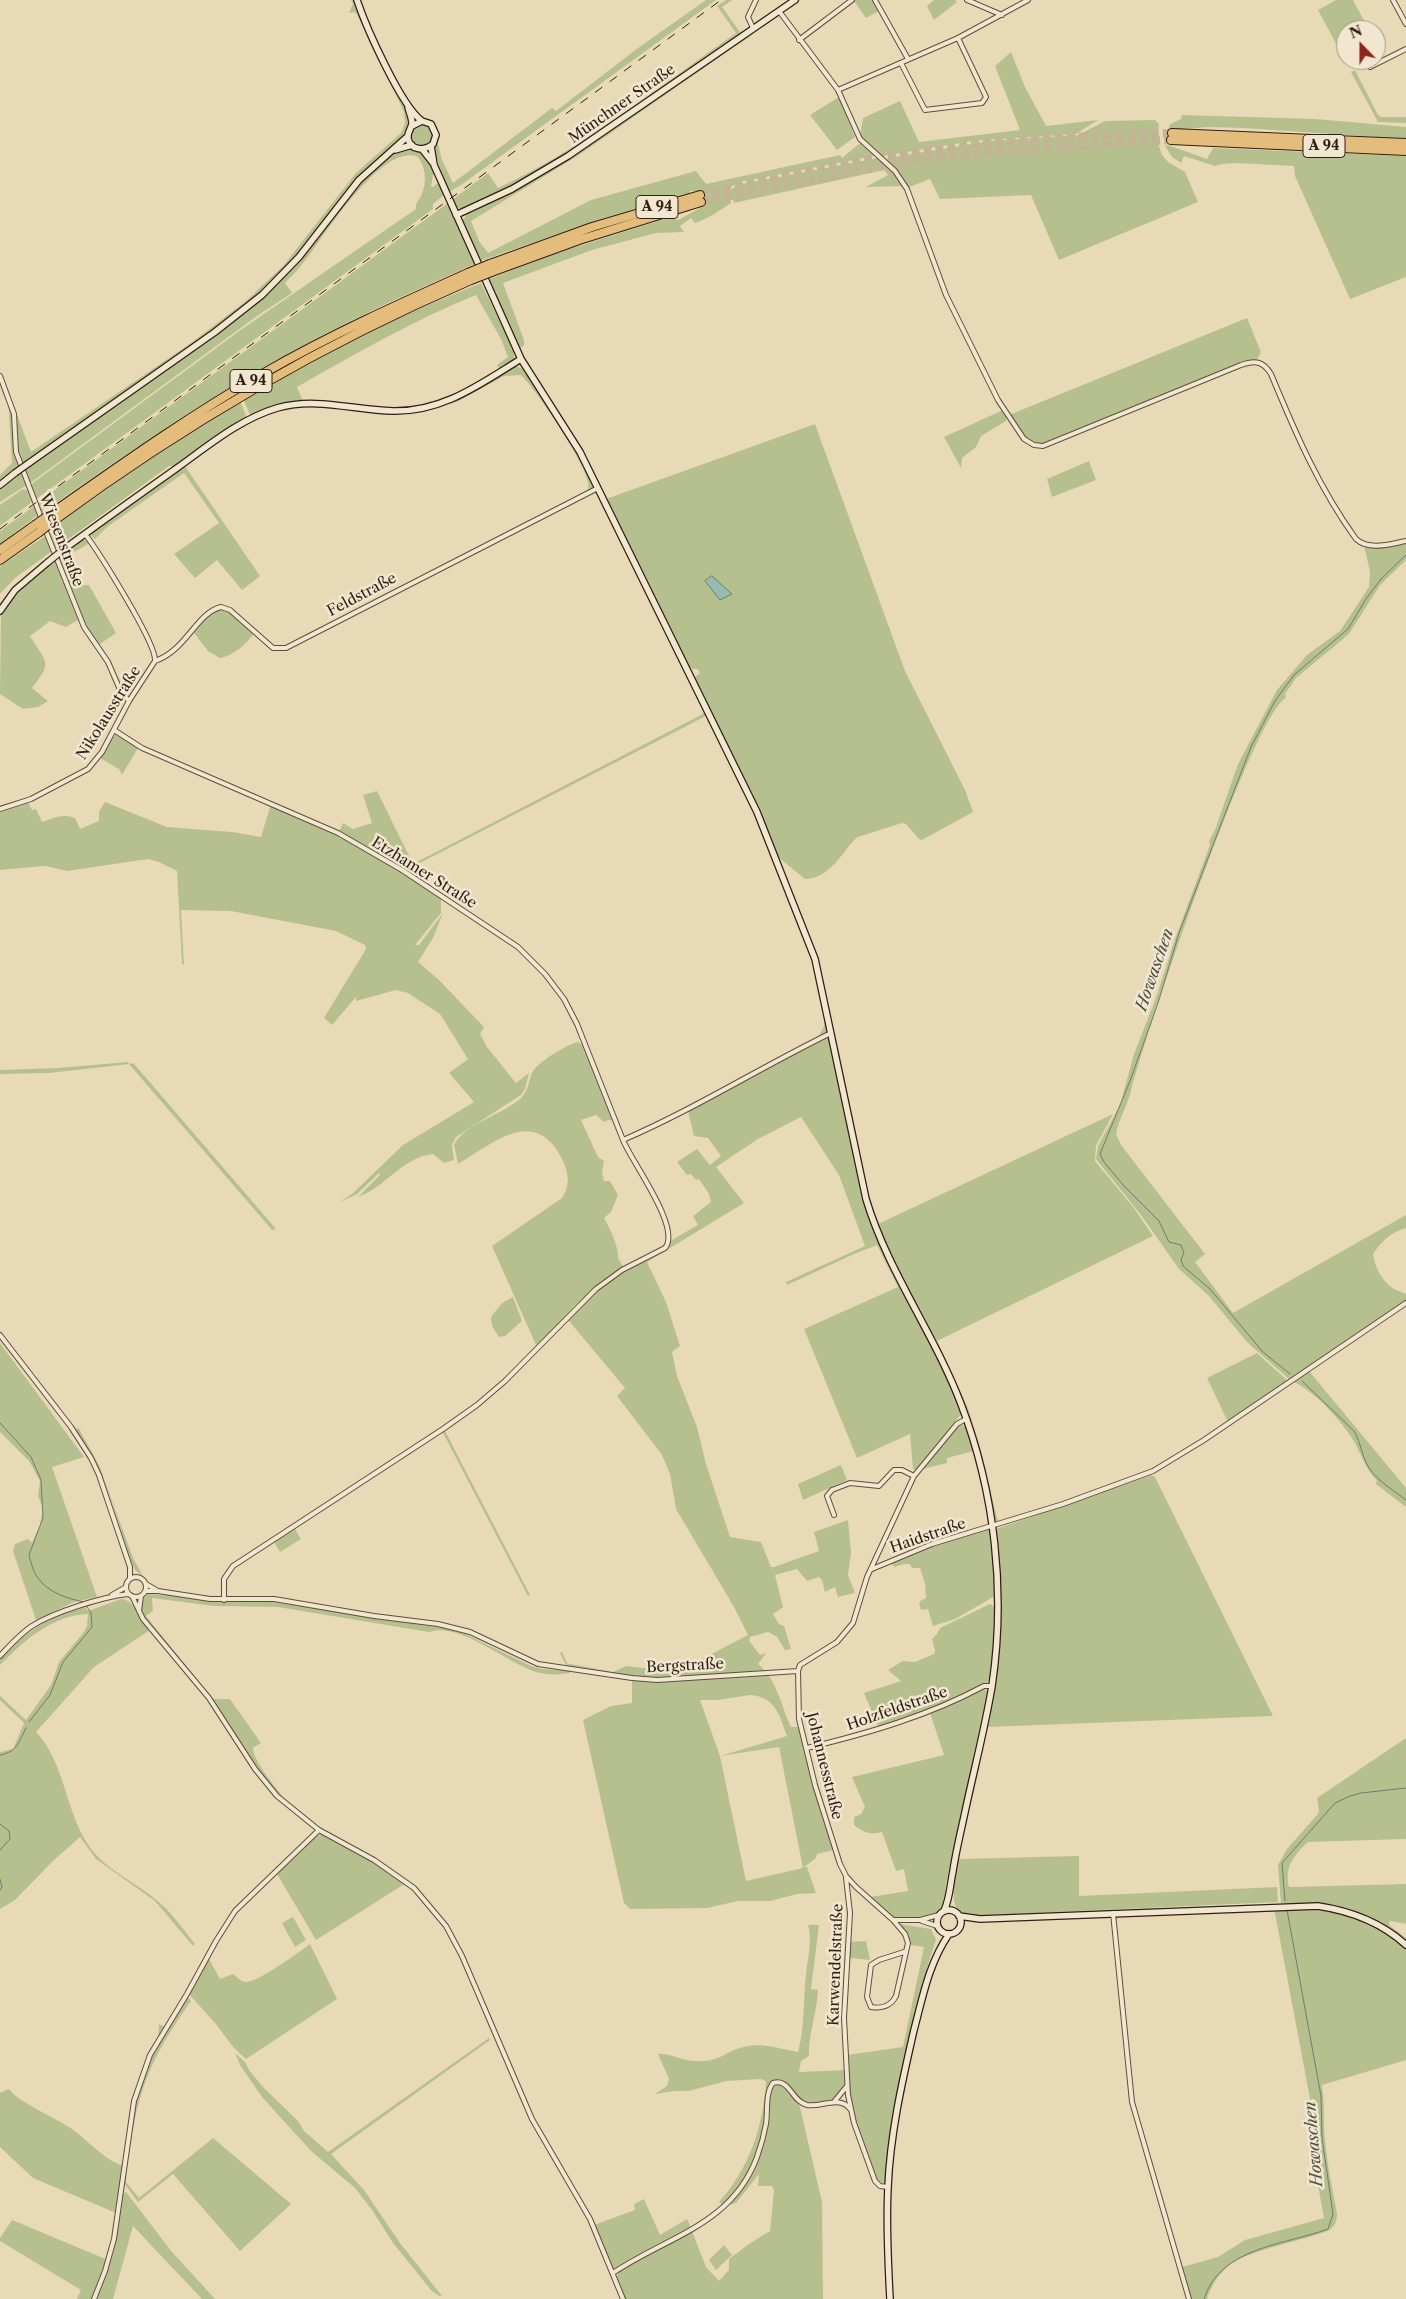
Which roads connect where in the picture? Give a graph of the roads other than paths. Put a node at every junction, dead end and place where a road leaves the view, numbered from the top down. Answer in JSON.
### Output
{"nodes":[{"id":1,"x":357,"y":0,"type":"edge"},
{"id":2,"x":756,"y":0,"type":"edge"},
{"id":3,"x":795,"y":0,"type":"edge"},
{"id":4,"x":852,"y":0,"type":"edge"},
{"id":5,"x":875,"y":0,"type":"edge"},
{"id":6,"x":967,"y":0,"type":"edge"},
{"id":7,"x":1016,"y":0,"type":"edge"},
{"id":8,"x":1028,"y":0,"type":"edge"},
{"id":9,"x":1393,"y":0,"type":"edge"},
{"id":10,"x":1019,"y":5,"type":"junction"},
{"id":11,"x":779,"y":11,"type":"junction"},
{"id":12,"x":1002,"y":15,"type":"junction"},
{"id":13,"x":1406,"y":24,"type":"edge"},
{"id":14,"x":753,"y":28,"type":"junction"},
{"id":15,"x":958,"y":38,"type":"junction"},
{"id":16,"x":799,"y":40,"type":"junction"},
{"id":17,"x":1406,"y":49,"type":"edge"},
{"id":18,"x":1386,"y":58,"type":"edge"},
{"id":19,"x":908,"y":60,"type":"junction"},
{"id":20,"x":901,"y":63,"type":"junction"},
{"id":21,"x":838,"y":90,"type":"junction"},
{"id":22,"x":407,"y":105,"type":"junction"},
{"id":23,"x":422,"y":121,"type":"junction"},
{"id":24,"x":412,"y":126,"type":"junction"},
{"id":25,"x":408,"y":136,"type":"junction"},
{"id":26,"x":1406,"y":143,"type":"edge"},
{"id":27,"x":412,"y":145,"type":"junction"},
{"id":28,"x":431,"y":146,"type":"junction"},
{"id":29,"x":422,"y":149,"type":"junction"},
{"id":30,"x":1406,"y":151,"type":"edge"},
{"id":31,"x":391,"y":152,"type":"junction"},
{"id":32,"x":434,"y":165,"type":"junction"},
{"id":33,"x":701,"y":199,"type":"tunnel mouth"},
{"id":34,"x":456,"y":215,"type":"junction"},
{"id":35,"x":521,"y":359,"type":"junction"},
{"id":36,"x":0,"y":376,"type":"edge"},
{"id":37,"x":0,"y":485,"type":"edge"},
{"id":38,"x":598,"y":488,"type":"junction"},
{"id":39,"x":36,"y":529,"type":"junction"},
{"id":40,"x":85,"y":534,"type":"junction"},
{"id":41,"x":1406,"y":541,"type":"edge"},
{"id":42,"x":0,"y":550,"type":"edge"},
{"id":43,"x":0,"y":560,"type":"edge"},
{"id":44,"x":0,"y":611,"type":"edge"},
{"id":45,"x":156,"y":661,"type":"junction"},
{"id":46,"x":129,"y":701,"type":"junction"},
{"id":47,"x":114,"y":730,"type":"junction"},
{"id":48,"x":0,"y":809,"type":"edge"},
{"id":49,"x":831,"y":1033,"type":"junction"},
{"id":50,"x":623,"y":1140,"type":"junction"},
{"id":51,"x":1406,"y":1303,"type":"edge"},
{"id":52,"x":0,"y":1335,"type":"edge"},
{"id":53,"x":966,"y":1419,"type":"junction"},
{"id":54,"x":914,"y":1476,"type":"junction"},
{"id":55,"x":834,"y":1515,"type":"dead end"},
{"id":56,"x":992,"y":1525,"type":"junction"},
{"id":57,"x":130,"y":1567,"type":"junction"},
{"id":58,"x":872,"y":1568,"type":"junction"},
{"id":59,"x":137,"y":1577,"type":"junction"},
{"id":60,"x":130,"y":1578,"type":"junction"},
{"id":61,"x":146,"y":1584,"type":"junction"},
{"id":62,"x":126,"y":1587,"type":"junction"},
{"id":63,"x":158,"y":1590,"type":"junction"},
{"id":64,"x":144,"y":1592,"type":"junction"},
{"id":65,"x":130,"y":1595,"type":"junction"},
{"id":66,"x":110,"y":1596,"type":"junction"},
{"id":67,"x":141,"y":1596,"type":"junction"},
{"id":68,"x":224,"y":1600,"type":"junction"},
{"id":69,"x":139,"y":1611,"type":"junction"},
{"id":70,"x":0,"y":1656,"type":"edge"},
{"id":71,"x":798,"y":1671,"type":"junction"},
{"id":72,"x":992,"y":1686,"type":"junction"},
{"id":73,"x":808,"y":1748,"type":"junction"},
{"id":74,"x":319,"y":1830,"type":"junction"},
{"id":75,"x":846,"y":1876,"type":"junction"},
{"id":76,"x":949,"y":1898,"type":"junction"},
{"id":77,"x":1113,"y":1912,"type":"junction"},
{"id":78,"x":941,"y":1913,"type":"junction"},
{"id":79,"x":957,"y":1914,"type":"junction"},
{"id":80,"x":980,"y":1919,"type":"junction"},
{"id":81,"x":893,"y":1920,"type":"junction"},
{"id":82,"x":920,"y":1920,"type":"junction"},
{"id":83,"x":960,"y":1926,"type":"junction"},
{"id":84,"x":938,"y":1928,"type":"junction"},
{"id":85,"x":949,"y":1934,"type":"junction"},
{"id":86,"x":1406,"y":1945,"type":"edge"},
{"id":87,"x":939,"y":1947,"type":"junction"},
{"id":88,"x":904,"y":1952,"type":"junction"},
{"id":89,"x":848,"y":2083,"type":"junction"},
{"id":90,"x":834,"y":2102,"type":"junction"},
{"id":91,"x":851,"y":2110,"type":"junction"},
{"id":92,"x":888,"y":2187,"type":"junction"},
{"id":93,"x":613,"y":2273,"type":"junction"},
{"id":94,"x":94,"y":2299,"type":"edge"},
{"id":95,"x":623,"y":2299,"type":"edge"},
{"id":96,"x":890,"y":2299,"type":"edge"},
{"id":97,"x":1190,"y":2299,"type":"edge"}],
"edges":[{"from":1,"to":22,"type":"street"},
{"from":2,"to":14,"type":"street"},
{"from":3,"to":11,"type":"street","name":"Münchner Straße"},
{"from":4,"to":16,"type":"street"},
{"from":5,"to":19,"type":"street"},
{"from":6,"to":12,"type":"street"},
{"from":7,"to":10,"type":"street"},
{"from":8,"to":10,"type":"street"},
{"from":9,"to":13,"type":"street"},
{"from":10,"to":12,"type":"street"},
{"from":11,"to":14,"type":"street","name":"Münchner Straße"},
{"from":11,"to":16,"type":"street"},
{"from":12,"to":15,"type":"street"},
{"from":14,"to":34,"type":"street","name":"Münchner Straße"},
{"from":15,"to":19,"type":"street"},
{"from":15,"to":20,"type":"street"},
{"from":16,"to":21,"type":"street"},
{"from":17,"to":18,"type":"street"},
{"from":19,"to":20,"type":"street"},
{"from":20,"to":21,"type":"street"},
{"from":21,"to":41,"type":"street"},
{"from":22,"to":23,"type":"street"},
{"from":22,"to":24,"type":"street"},
{"from":23,"to":24,"type":"street"},
{"from":23,"to":28,"type":"street"},
{"from":24,"to":25,"type":"street"},
{"from":25,"to":27,"type":"street"},
{"from":25,"to":31,"type":"street"},
{"from":26,"to":30,"type":"highway","number":"A 94"},
{"from":27,"to":29,"type":"street"},
{"from":27,"to":31,"type":"street"},
{"from":28,"to":29,"type":"street"},
{"from":28,"to":32,"type":"street"},
{"from":29,"to":32,"type":"street"},
{"from":31,"to":37,"type":"street","bridge":true},
{"from":32,"to":34,"type":"street"},
{"from":33,"to":39,"type":"highway","number":"A 94","bridge":true},
{"from":34,"to":35,"type":"street"},
{"from":35,"to":38,"type":"street"},
{"from":35,"to":40,"type":"street"},
{"from":36,"to":46,"type":"street","name":"Wiesenstraße"},
{"from":38,"to":45,"type":"street","name":"Feldstraße"},
{"from":38,"to":49,"type":"street"},
{"from":39,"to":42,"type":"highway","number":"A 94"},
{"from":39,"to":43,"type":"highway","number":"A 94"},
{"from":40,"to":44,"type":"street","bridge":true},
{"from":40,"to":45,"type":"street","name":"Nikolausstraße"},
{"from":45,"to":46,"type":"street","name":"Nikolausstraße"},
{"from":46,"to":47,"type":"street","name":"Nikolausstraße"},
{"from":47,"to":48,"type":"street","name":"Nikolausstraße"},
{"from":47,"to":50,"type":"street","name":"Etzhamer Straße"},
{"from":49,"to":50,"type":"street"},
{"from":49,"to":53,"type":"street"},
{"from":50,"to":68,"type":"street","name":"Etzhamer Straße"},
{"from":51,"to":56,"type":"street","name":"Haidstraße"},
{"from":52,"to":57,"type":"street"},
{"from":53,"to":54,"type":"street"},
{"from":53,"to":56,"type":"street"},
{"from":54,"to":55,"type":"street"},
{"from":54,"to":58,"type":"street"},
{"from":56,"to":58,"type":"street","name":"Haidstraße"},
{"from":56,"to":72,"type":"street"},
{"from":57,"to":59,"type":"street"},
{"from":57,"to":60,"type":"street"},
{"from":58,"to":71,"type":"street"},
{"from":59,"to":60,"type":"street"},
{"from":59,"to":61,"type":"street"},
{"from":60,"to":62,"type":"street"},
{"from":61,"to":63,"type":"street"},
{"from":61,"to":64,"type":"street"},
{"from":62,"to":65,"type":"street"},
{"from":62,"to":66,"type":"street"},
{"from":63,"to":64,"type":"street"},
{"from":63,"to":68,"type":"street","name":"Bergstraße"},
{"from":64,"to":67,"type":"street"},
{"from":65,"to":66,"type":"street"},
{"from":65,"to":67,"type":"street"},
{"from":65,"to":69,"type":"street"},
{"from":66,"to":70,"type":"street"},
{"from":67,"to":69,"type":"street"},
{"from":68,"to":71,"type":"street","name":"Bergstraße"},
{"from":69,"to":74,"type":"street"},
{"from":71,"to":73,"type":"street","name":"Johannesstraße"},
{"from":72,"to":73,"type":"street","name":"Holzfeldstraße"},
{"from":72,"to":76,"type":"street"},
{"from":73,"to":75,"type":"street","name":"Johannesstraße"},
{"from":74,"to":93,"type":"street"},
{"from":74,"to":94,"type":"street"},
{"from":75,"to":81,"type":"street","name":"Johannesstraße"},
{"from":75,"to":89,"type":"street","name":"Karwendelstraße"},
{"from":76,"to":78,"type":"street"},
{"from":76,"to":79,"type":"street"},
{"from":77,"to":80,"type":"street"},
{"from":77,"to":86,"type":"street"},
{"from":77,"to":97,"type":"street"},
{"from":78,"to":79,"type":"street"},
{"from":78,"to":82,"type":"street"},
{"from":78,"to":84,"type":"street"},
{"from":79,"to":80,"type":"street"},
{"from":79,"to":83,"type":"street"},
{"from":80,"to":83,"type":"street"},
{"from":81,"to":82,"type":"street"},
{"from":81,"to":88,"type":"street","name":"Johannesstraße"},
{"from":82,"to":84,"type":"street"},
{"from":83,"to":85,"type":"street"},
{"from":84,"to":85,"type":"street"},
{"from":84,"to":87,"type":"street"},
{"from":85,"to":87,"type":"street"},
{"from":87,"to":92,"type":"street"},
{"from":88,"to":88,"type":"street"},
{"from":89,"to":90,"type":"street"},
{"from":89,"to":91,"type":"street","name":"Karwendelstraße"},
{"from":90,"to":91,"type":"street"},
{"from":90,"to":93,"type":"street"},
{"from":91,"to":92,"type":"street","name":"Karwendelstraße"},
{"from":92,"to":96,"type":"street"},
{"from":93,"to":95,"type":"street"}]}
